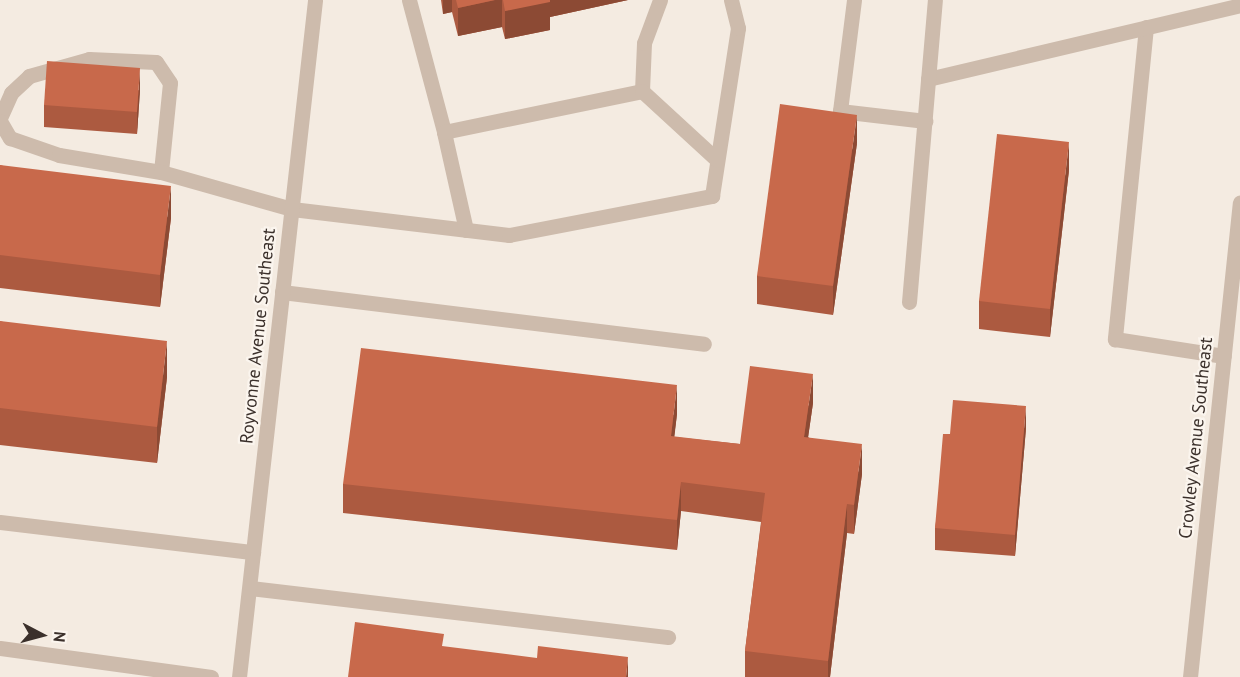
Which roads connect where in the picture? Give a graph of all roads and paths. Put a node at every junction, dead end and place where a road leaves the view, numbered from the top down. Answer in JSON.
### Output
{"nodes":[{"id":1,"x":315,"y":0,"type":"edge"},
{"id":2,"x":409,"y":0,"type":"edge"},
{"id":3,"x":660,"y":0,"type":"edge"},
{"id":4,"x":731,"y":0,"type":"edge"},
{"id":5,"x":854,"y":0,"type":"edge"},
{"id":6,"x":935,"y":0,"type":"edge"},
{"id":7,"x":1240,"y":5,"type":"edge"},
{"id":8,"x":1146,"y":27,"type":"junction"},
{"id":9,"x":928,"y":79,"type":"junction"},
{"id":10,"x":642,"y":91,"type":"junction"},
{"id":11,"x":0,"y":120,"type":"edge"},
{"id":12,"x":925,"y":121,"type":"junction"},
{"id":13,"x":444,"y":132,"type":"junction"},
{"id":14,"x":717,"y":160,"type":"junction"},
{"id":15,"x":161,"y":172,"type":"junction"},
{"id":16,"x":1240,"y":202,"type":"edge"},
{"id":17,"x":292,"y":209,"type":"junction"},
{"id":18,"x":466,"y":230,"type":"junction"},
{"id":19,"x":282,"y":292,"type":"junction"},
{"id":20,"x":909,"y":302,"type":"dead end"},
{"id":21,"x":704,"y":344,"type":"dead end"},
{"id":22,"x":1224,"y":356,"type":"junction"},
{"id":23,"x":0,"y":522,"type":"edge"},
{"id":24,"x":254,"y":552,"type":"junction"},
{"id":25,"x":250,"y":588,"type":"junction"},
{"id":26,"x":668,"y":637,"type":"dead end"},
{"id":27,"x":0,"y":648,"type":"edge"},
{"id":28,"x":211,"y":677,"type":"edge"},
{"id":29,"x":239,"y":677,"type":"edge"},
{"id":30,"x":1190,"y":677,"type":"edge"}],
"edges":[{"from":1,"to":17,"type":"street","name":"Royvonne Avenue Southeast"},
{"from":2,"to":13,"type":"street"},
{"from":3,"to":10,"type":"street"},
{"from":4,"to":14,"type":"street"},
{"from":5,"to":12,"type":"street"},
{"from":6,"to":9,"type":"street"},
{"from":7,"to":8,"type":"street"},
{"from":8,"to":9,"type":"street"},
{"from":8,"to":22,"type":"street"},
{"from":9,"to":12,"type":"street"},
{"from":10,"to":13,"type":"street"},
{"from":10,"to":14,"type":"street"},
{"from":11,"to":15,"type":"street"},
{"from":11,"to":15,"type":"street"},
{"from":12,"to":20,"type":"street"},
{"from":13,"to":18,"type":"street"},
{"from":14,"to":18,"type":"street"},
{"from":15,"to":17,"type":"street"},
{"from":16,"to":22,"type":"street","name":"Crowley Avenue Southeast"},
{"from":17,"to":18,"type":"street"},
{"from":17,"to":19,"type":"street","name":"Royvonne Avenue Southeast"},
{"from":19,"to":21,"type":"street"},
{"from":19,"to":24,"type":"street","name":"Royvonne Avenue Southeast"},
{"from":22,"to":30,"type":"street","name":"Crowley Avenue Southeast"},
{"from":23,"to":24,"type":"street"},
{"from":24,"to":25,"type":"street","name":"Royvonne Avenue Southeast"},
{"from":25,"to":26,"type":"street"},
{"from":25,"to":29,"type":"street","name":"Royvonne Avenue Southeast"},
{"from":27,"to":28,"type":"street"}]}
